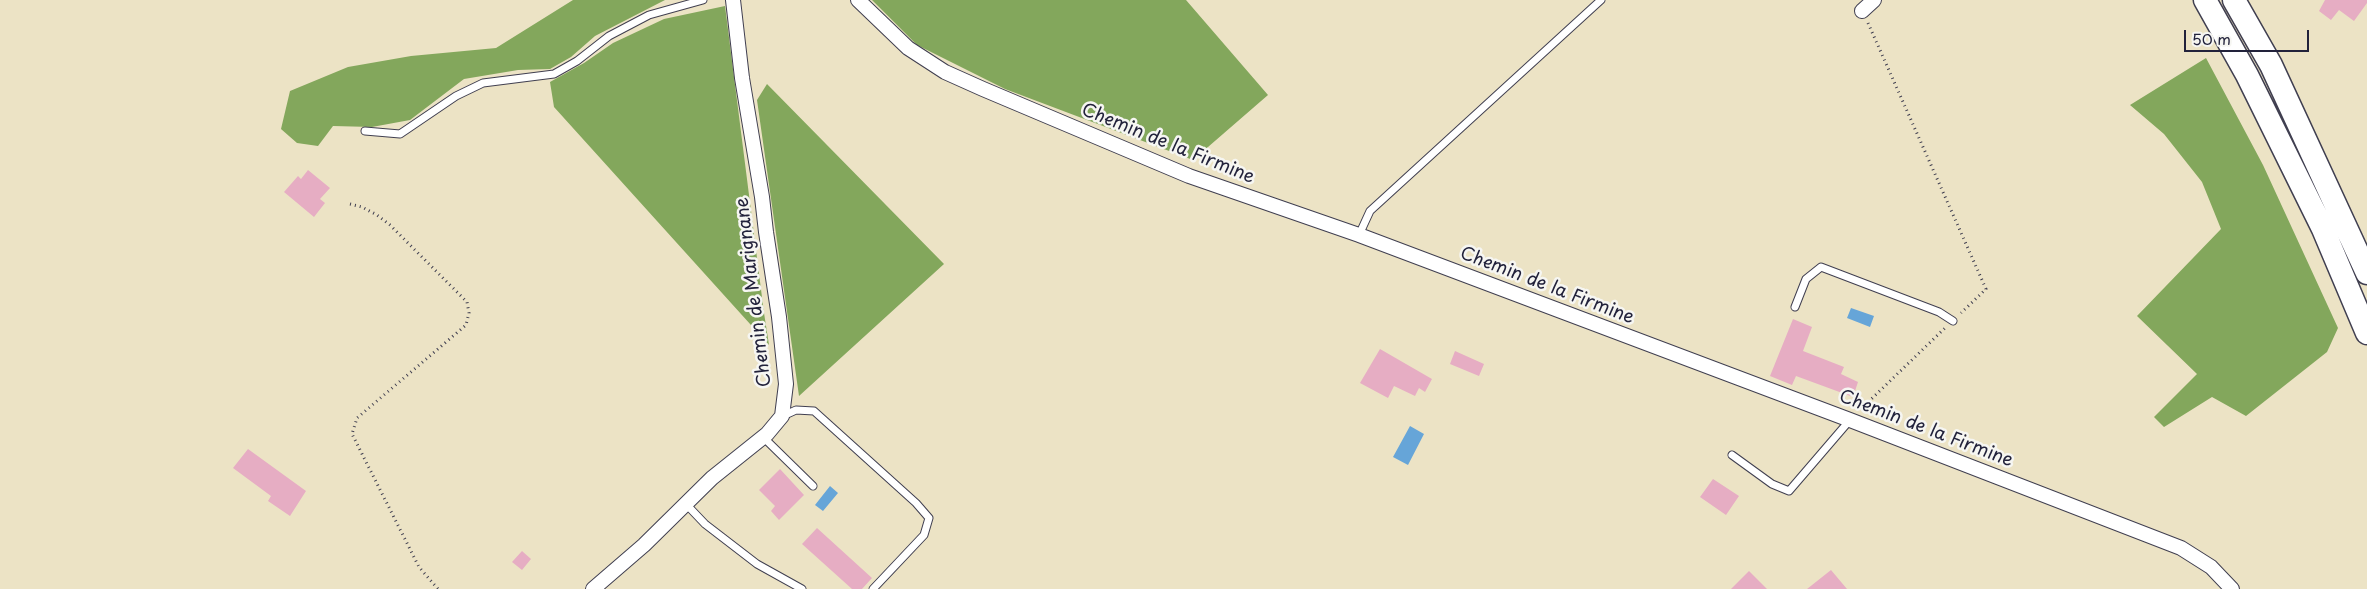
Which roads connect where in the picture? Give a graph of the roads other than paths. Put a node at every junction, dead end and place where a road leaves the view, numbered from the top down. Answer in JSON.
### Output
{"nodes":[{"id":1,"x":703,"y":0,"type":"edge"},
{"id":2,"x":733,"y":0,"type":"edge"},
{"id":3,"x":858,"y":0,"type":"edge"},
{"id":4,"x":1601,"y":0,"type":"edge"},
{"id":5,"x":1874,"y":0,"type":"edge"},
{"id":6,"x":2205,"y":0,"type":"edge"},
{"id":7,"x":2234,"y":0,"type":"edge"},
{"id":8,"x":1862,"y":11,"type":"road end"},
{"id":9,"x":366,"y":132,"type":"dead end"},
{"id":10,"x":1359,"y":235,"type":"junction"},
{"id":11,"x":2367,"y":273,"type":"edge"},
{"id":12,"x":1795,"y":307,"type":"dead end"},
{"id":13,"x":1953,"y":321,"type":"road end"},
{"id":14,"x":2367,"y":333,"type":"edge"},
{"id":15,"x":782,"y":416,"type":"junction"},
{"id":16,"x":1850,"y":420,"type":"junction"},
{"id":17,"x":763,"y":437,"type":"junction"},
{"id":18,"x":1732,"y":455,"type":"dead end"},
{"id":19,"x":813,"y":486,"type":"dead end"},
{"id":20,"x":685,"y":503,"type":"junction"},
{"id":21,"x":594,"y":589,"type":"edge"},
{"id":22,"x":802,"y":589,"type":"edge"},
{"id":23,"x":873,"y":589,"type":"edge"},
{"id":24,"x":2232,"y":589,"type":"edge"}],
"edges":[{"from":1,"to":9,"type":"lane"},
{"from":2,"to":15,"type":"street","name":"Chemin de Marignane"},
{"from":3,"to":10,"type":"street","name":"Chemin de la Firmine"},
{"from":4,"to":10,"type":"lane"},
{"from":5,"to":8,"type":"street"},
{"from":6,"to":14,"type":"highway"},
{"from":7,"to":11,"type":"highway"},
{"from":10,"to":16,"type":"street","name":"Chemin de la Firmine"},
{"from":12,"to":13,"type":"lane"},
{"from":15,"to":17,"type":"street"},
{"from":15,"to":23,"type":"lane"},
{"from":16,"to":18,"type":"lane"},
{"from":16,"to":24,"type":"street","name":"Chemin de la Firmine"},
{"from":17,"to":19,"type":"lane"},
{"from":17,"to":20,"type":"street"},
{"from":20,"to":21,"type":"street"},
{"from":20,"to":22,"type":"lane"}]}
